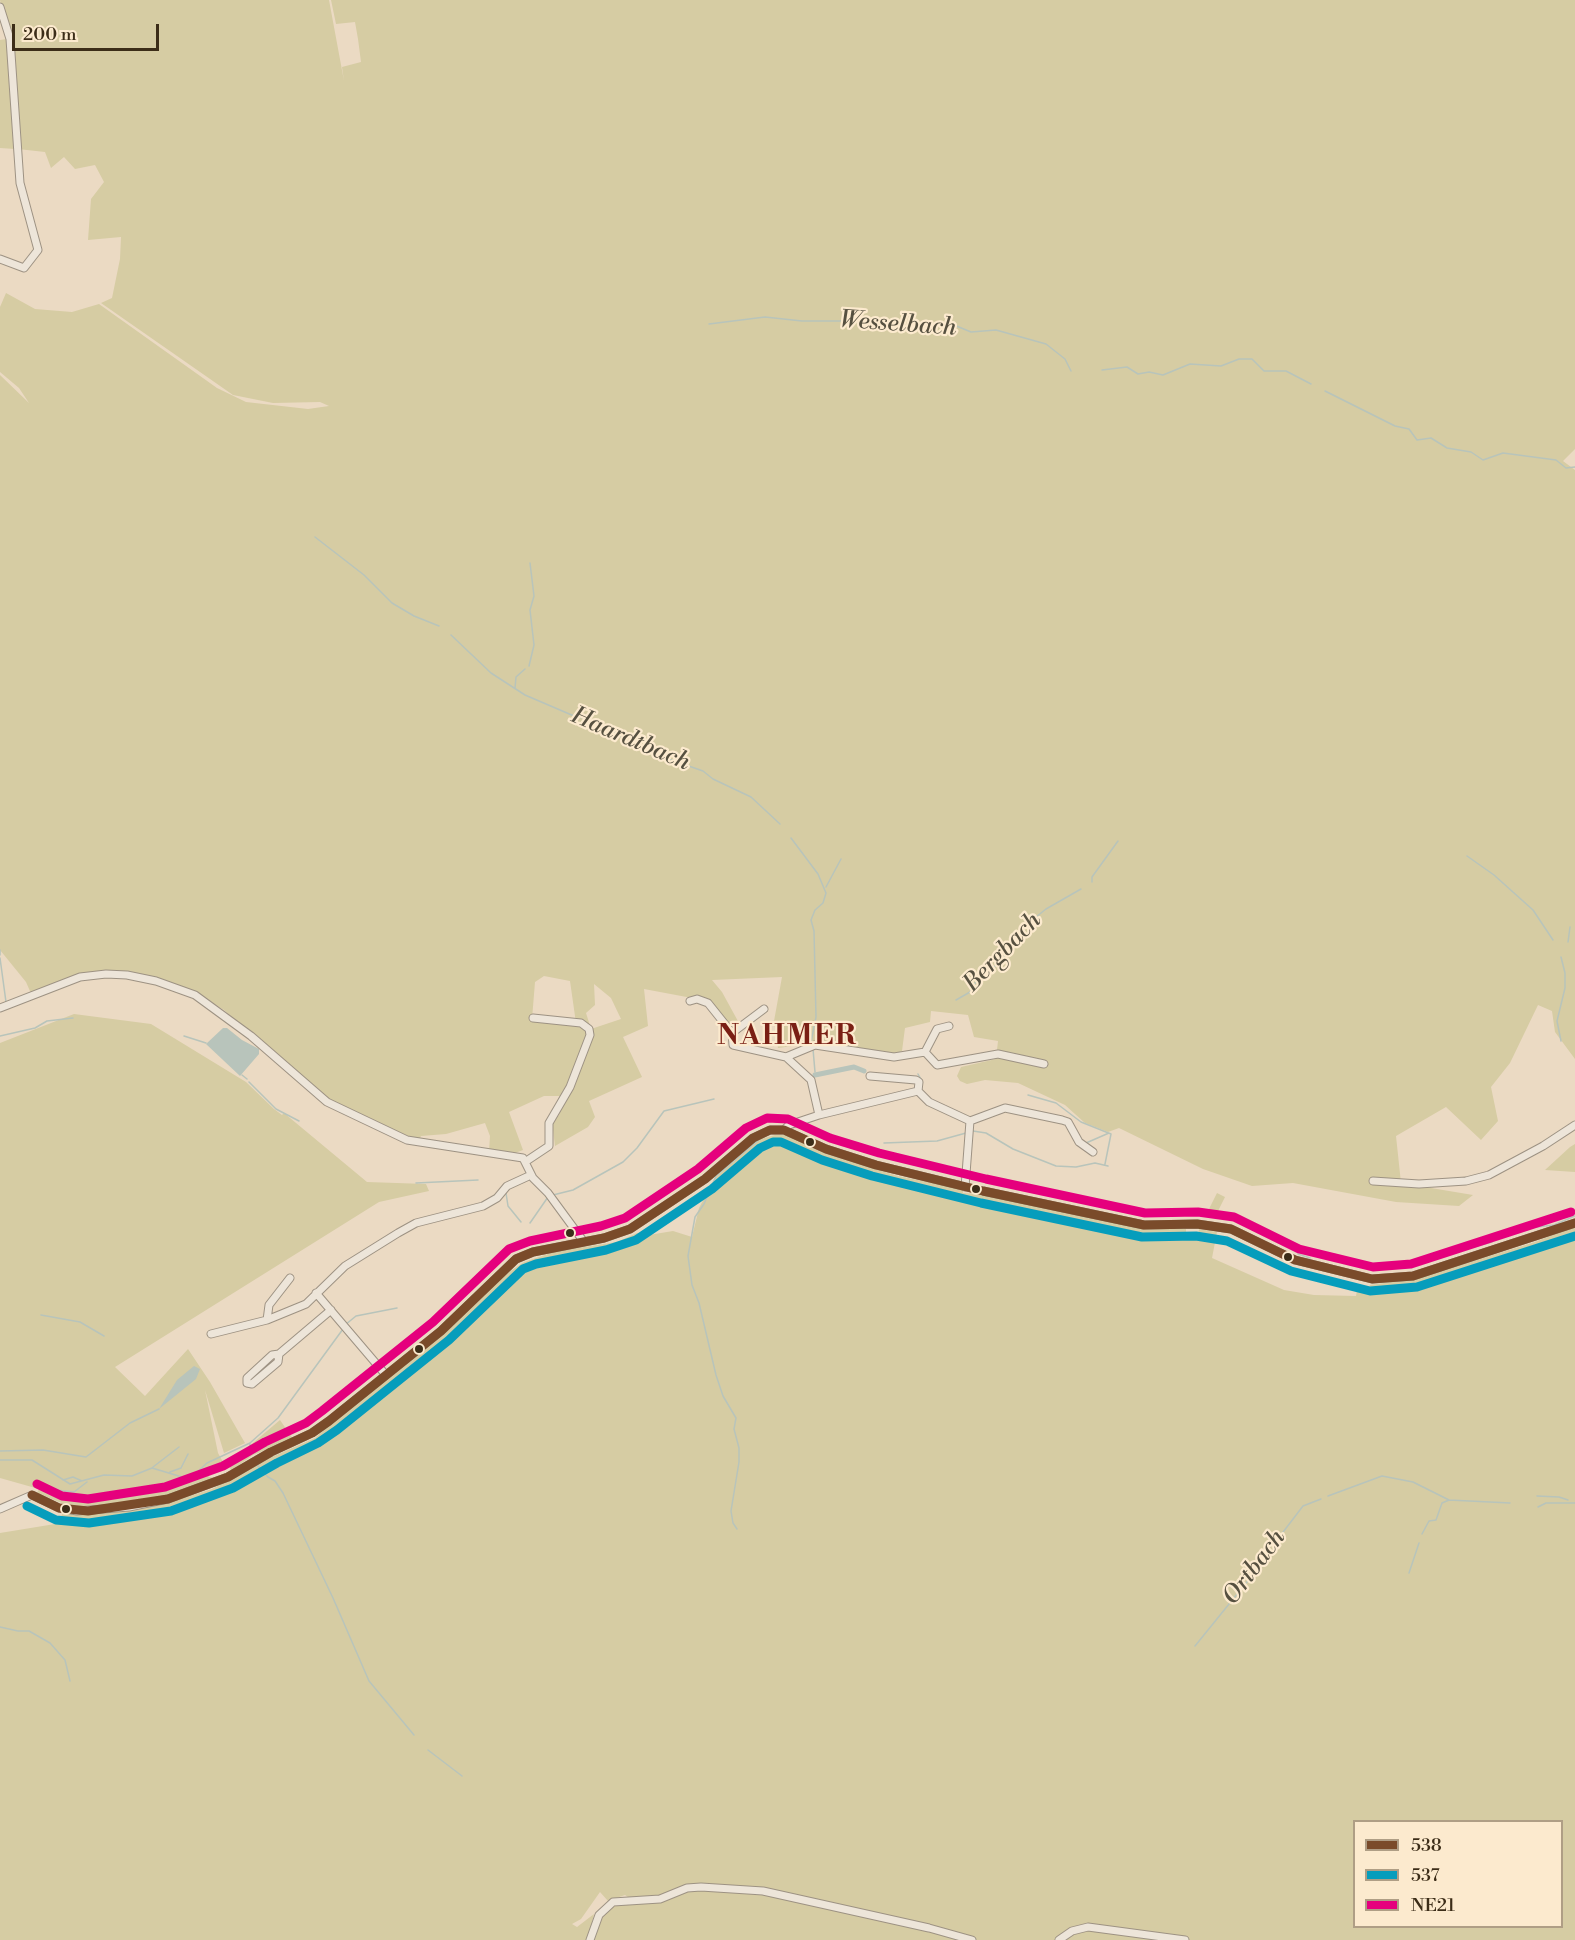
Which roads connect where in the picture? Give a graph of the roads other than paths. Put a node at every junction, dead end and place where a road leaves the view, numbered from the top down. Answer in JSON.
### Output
{"nodes":[{"id":1,"x":0,"y":7,"type":"edge"},
{"id":2,"x":0,"y":259,"type":"edge"},
{"id":3,"x":690,"y":1001,"type":"dead end"},
{"id":4,"x":0,"y":1008,"type":"edge"},
{"id":5,"x":764,"y":1009,"type":"dead end"},
{"id":6,"x":533,"y":1018,"type":"dead end"},
{"id":7,"x":949,"y":1026,"type":"dead end"},
{"id":8,"x":732,"y":1033,"type":"junction"},
{"id":9,"x":925,"y":1052,"type":"junction"},
{"id":10,"x":786,"y":1057,"type":"junction"},
{"id":11,"x":1044,"y":1064,"type":"dead end"},
{"id":12,"x":870,"y":1076,"type":"dead end"},
{"id":13,"x":918,"y":1091,"type":"junction"},
{"id":14,"x":819,"y":1115,"type":"junction"},
{"id":15,"x":1575,"y":1125,"type":"edge"},
{"id":16,"x":970,"y":1128,"type":"junction"},
{"id":17,"x":784,"y":1130,"type":"junction"},
{"id":18,"x":1093,"y":1152,"type":"dead end"},
{"id":19,"x":525,"y":1162,"type":"junction"},
{"id":20,"x":531,"y":1175,"type":"junction"},
{"id":21,"x":1373,"y":1181,"type":"dead end"},
{"id":22,"x":965,"y":1187,"type":"junction"},
{"id":23,"x":1575,"y":1223,"type":"edge"},
{"id":24,"x":584,"y":1242,"type":"junction"},
{"id":25,"x":290,"y":1278,"type":"dead end"},
{"id":26,"x":316,"y":1293,"type":"junction"},
{"id":27,"x":331,"y":1310,"type":"junction"},
{"id":28,"x":267,"y":1320,"type":"junction"},
{"id":29,"x":211,"y":1334,"type":"dead end"},
{"id":30,"x":279,"y":1354,"type":"junction"},
{"id":31,"x":385,"y":1374,"type":"junction"},
{"id":32,"x":0,"y":1509,"type":"edge"},
{"id":33,"x":590,"y":1940,"type":"edge"},
{"id":34,"x":972,"y":1940,"type":"edge"},
{"id":35,"x":1059,"y":1940,"type":"edge"},
{"id":36,"x":1185,"y":1940,"type":"edge"}],
"edges":[{"from":1,"to":2,"type":"street"},
{"from":3,"to":8,"type":"street"},
{"from":4,"to":19,"type":"street"},
{"from":5,"to":8,"type":"street"},
{"from":6,"to":19,"type":"street"},
{"from":7,"to":9,"type":"street"},
{"from":8,"to":10,"type":"street"},
{"from":9,"to":10,"type":"street"},
{"from":9,"to":11,"type":"street"},
{"from":10,"to":14,"type":"street"},
{"from":12,"to":13,"type":"street"},
{"from":13,"to":14,"type":"street"},
{"from":13,"to":16,"type":"street"},
{"from":14,"to":17,"type":"street"},
{"from":15,"to":21,"type":"street"},
{"from":16,"to":18,"type":"street"},
{"from":16,"to":22,"type":"street"},
{"from":17,"to":22,"type":"street"},
{"from":17,"to":24,"type":"street"},
{"from":19,"to":20,"type":"street"},
{"from":20,"to":24,"type":"street"},
{"from":20,"to":26,"type":"street"},
{"from":22,"to":23,"type":"street"},
{"from":24,"to":31,"type":"street"},
{"from":25,"to":28,"type":"street"},
{"from":26,"to":27,"type":"street"},
{"from":26,"to":28,"type":"street"},
{"from":27,"to":30,"type":"street"},
{"from":27,"to":31,"type":"street"},
{"from":28,"to":29,"type":"street"},
{"from":30,"to":30,"type":"street"},
{"from":31,"to":32,"type":"street"},
{"from":33,"to":34,"type":"street"},
{"from":35,"to":36,"type":"street"}]}
